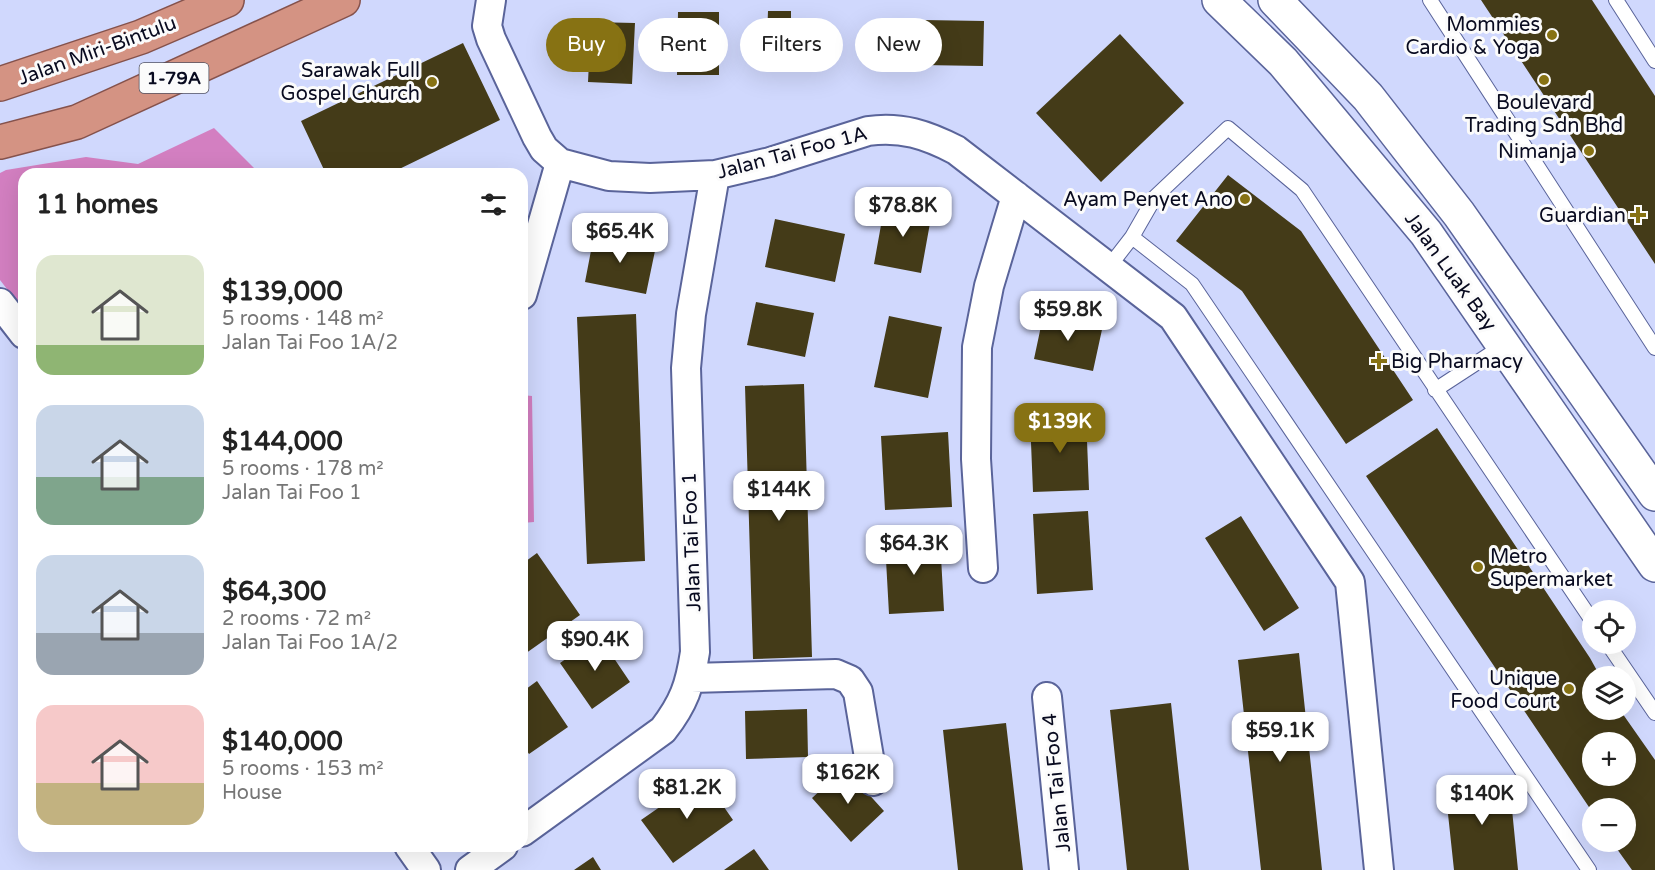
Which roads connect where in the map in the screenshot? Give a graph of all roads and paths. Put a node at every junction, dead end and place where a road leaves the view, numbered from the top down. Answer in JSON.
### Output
{"nodes":[{"id":1,"x":226,"y":0,"type":"edge"},
{"id":2,"x":343,"y":0,"type":"edge"},
{"id":3,"x":1220,"y":0,"type":"edge"},
{"id":4,"x":1275,"y":0,"type":"edge"},
{"id":5,"x":1430,"y":0,"type":"edge"},
{"id":6,"x":1616,"y":0,"type":"edge"},
{"id":7,"x":490,"y":5,"type":"edge"},
{"id":8,"x":1655,"y":61,"type":"edge"},
{"id":9,"x":0,"y":84,"type":"edge"},
{"id":10,"x":0,"y":142,"type":"edge"},
{"id":11,"x":560,"y":163,"type":"junction"},
{"id":12,"x":716,"y":175,"type":"junction"},
{"id":13,"x":1016,"y":196,"type":"junction"},
{"id":14,"x":1132,"y":237,"type":"junction"},
{"id":15,"x":1108,"y":267,"type":"junction"},
{"id":16,"x":528,"y":274,"type":"edge"},
{"id":17,"x":0,"y":303,"type":"edge"},
{"id":18,"x":18,"y":326,"type":"edge"},
{"id":19,"x":1504,"y":345,"type":"junction"},
{"id":20,"x":1655,"y":348,"type":"edge"},
{"id":21,"x":1436,"y":390,"type":"junction"},
{"id":22,"x":1655,"y":494,"type":"edge"},
{"id":23,"x":1655,"y":565,"type":"edge"},
{"id":24,"x":983,"y":568,"type":"dead end"},
{"id":25,"x":1582,"y":606,"type":"edge"},
{"id":26,"x":1615,"y":654,"type":"edge"},
{"id":27,"x":691,"y":678,"type":"junction"},
{"id":28,"x":1047,"y":697,"type":"dead end"},
{"id":29,"x":1655,"y":713,"type":"edge"},
{"id":30,"x":873,"y":781,"type":"dead end"},
{"id":31,"x":528,"y":828,"type":"edge"},
{"id":32,"x":412,"y":852,"type":"edge"},
{"id":33,"x":495,"y":852,"type":"edge"},
{"id":34,"x":426,"y":870,"type":"edge"},
{"id":35,"x":471,"y":870,"type":"edge"},
{"id":36,"x":1064,"y":870,"type":"edge"},
{"id":37,"x":1379,"y":870,"type":"edge"},
{"id":38,"x":1588,"y":870,"type":"edge"}],
"edges":[{"from":1,"to":9,"type":"highway","name":"Jalan Miri-Bintulu"},
{"from":2,"to":10,"type":"highway","number":"1-79A"},
{"from":3,"to":19,"type":"street","name":"Jalan Luak Bay"},
{"from":4,"to":22,"type":"street","name":"Jalan Luak Bay"},
{"from":5,"to":20,"type":"lane"},
{"from":6,"to":8,"type":"lane"},
{"from":7,"to":11,"type":"street"},
{"from":11,"to":12,"type":"street","name":"Jalan Tai Foo 1A"},
{"from":11,"to":16,"type":"street"},
{"from":12,"to":13,"type":"street","name":"Jalan Tai Foo 1A"},
{"from":12,"to":27,"type":"street","name":"Jalan Tai Foo 1"},
{"from":13,"to":15,"type":"street","name":"Jalan Tai Foo 1A"},
{"from":13,"to":24,"type":"street"},
{"from":14,"to":15,"type":"lane"},
{"from":14,"to":21,"type":"lane"},
{"from":14,"to":38,"type":"lane"},
{"from":15,"to":37,"type":"street","name":"Jalan Tai Foo 1A"},
{"from":17,"to":18,"type":"street"},
{"from":19,"to":21,"type":"lane"},
{"from":19,"to":23,"type":"street","name":"Jalan Luak Bay"},
{"from":21,"to":25,"type":"lane"},
{"from":26,"to":29,"type":"lane"},
{"from":27,"to":30,"type":"street"},
{"from":27,"to":31,"type":"street","name":"Jalan Tai Foo 1"},
{"from":28,"to":36,"type":"street","name":"Jalan Tai Foo 4"},
{"from":32,"to":34,"type":"street"},
{"from":33,"to":35,"type":"street"}]}
